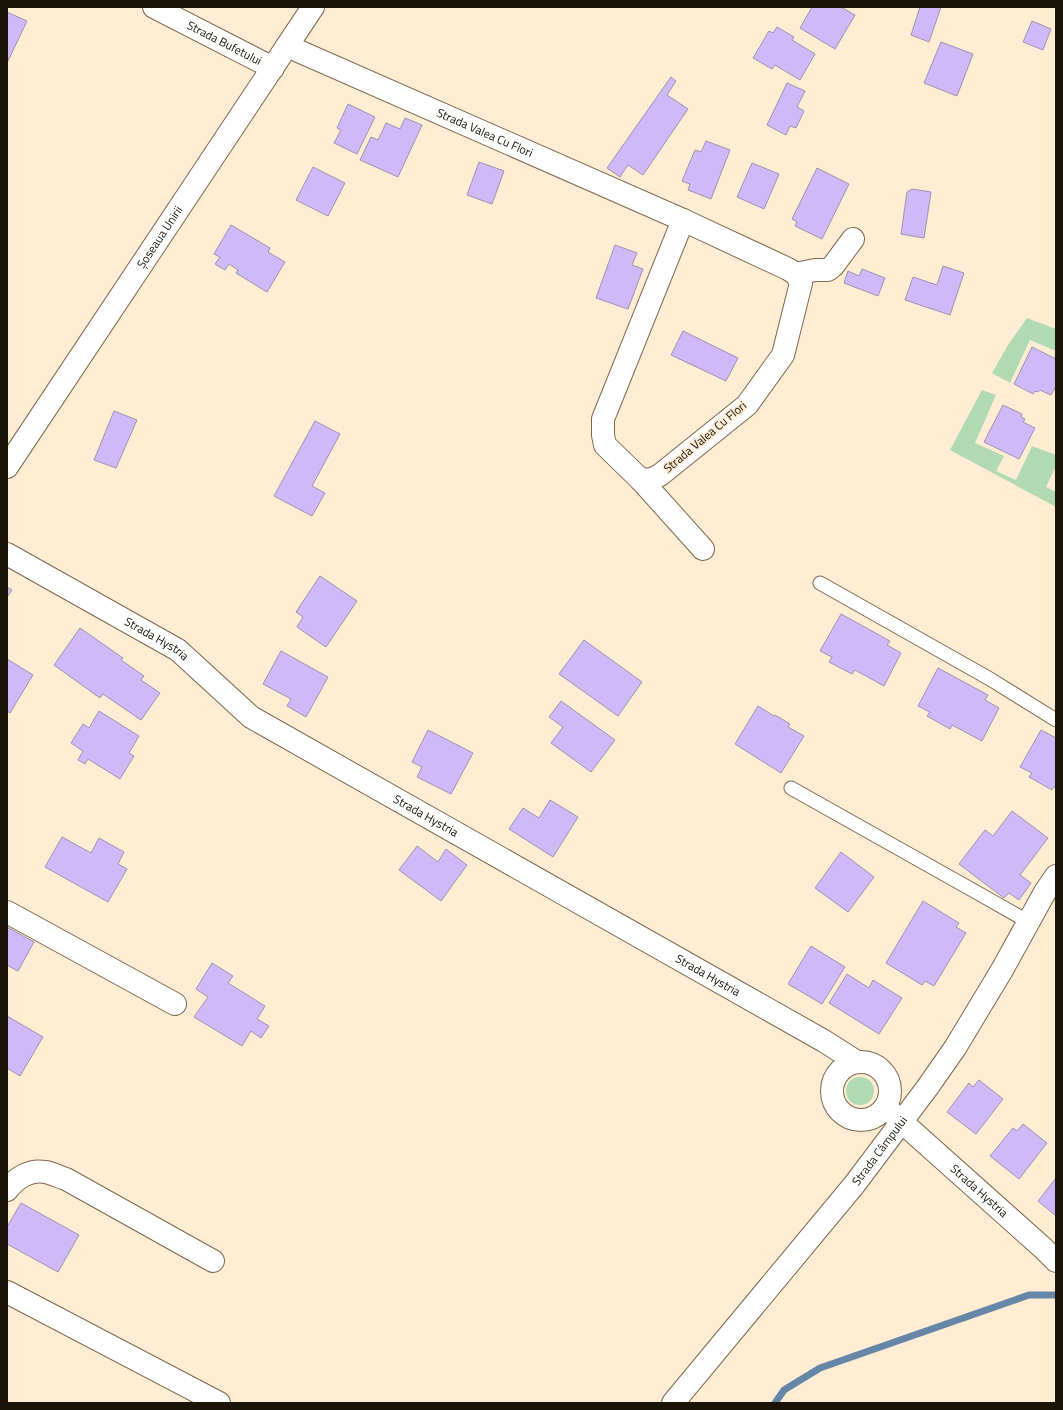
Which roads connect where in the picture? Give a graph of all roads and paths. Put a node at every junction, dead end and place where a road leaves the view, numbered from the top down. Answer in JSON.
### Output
{"nodes":[{"id":1,"x":154,"y":7,"type":"edge"},
{"id":2,"x":313,"y":7,"type":"edge"},
{"id":3,"x":287,"y":46,"type":"junction"},
{"id":4,"x":273,"y":68,"type":"junction"},
{"id":5,"x":683,"y":220,"type":"junction"},
{"id":6,"x":853,"y":240,"type":"dead end"},
{"id":7,"x":796,"y":274,"type":"junction"},
{"id":8,"x":7,"y":467,"type":"edge"},
{"id":9,"x":641,"y":480,"type":"junction"},
{"id":10,"x":703,"y":549,"type":"dead end"},
{"id":11,"x":7,"y":554,"type":"edge"},
{"id":12,"x":820,"y":583,"type":"dead end"},
{"id":13,"x":1056,"y":720,"type":"edge"},
{"id":14,"x":791,"y":788,"type":"dead end"},
{"id":15,"x":1052,"y":890,"type":"edge"},
{"id":16,"x":7,"y":912,"type":"edge"},
{"id":17,"x":1029,"y":922,"type":"junction"},
{"id":18,"x":175,"y":1004,"type":"dead end"},
{"id":19,"x":857,"y":1062,"type":"junction"},
{"id":20,"x":885,"y":1107,"type":"junction"},
{"id":21,"x":901,"y":1122,"type":"junction"},
{"id":22,"x":7,"y":1190,"type":"edge"},
{"id":23,"x":1056,"y":1261,"type":"edge"},
{"id":24,"x":213,"y":1262,"type":"dead end"},
{"id":25,"x":7,"y":1292,"type":"edge"},
{"id":26,"x":220,"y":1403,"type":"edge"},
{"id":27,"x":672,"y":1403,"type":"edge"}],
"edges":[{"from":1,"to":4,"type":"street","name":"Strada Bufetului"},
{"from":2,"to":3,"type":"street","name":"Șoseaua Unirii"},
{"from":3,"to":4,"type":"street","name":"Șoseaua Unirii"},
{"from":3,"to":5,"type":"street","name":"Strada Valea Cu Flori"},
{"from":4,"to":8,"type":"street","name":"Șoseaua Unirii"},
{"from":5,"to":7,"type":"street","name":"Strada Valea Cu Flori"},
{"from":5,"to":9,"type":"street"},
{"from":6,"to":7,"type":"street"},
{"from":7,"to":9,"type":"street","name":"Strada Valea Cu Flori"},
{"from":9,"to":10,"type":"street"},
{"from":11,"to":19,"type":"street","name":"Strada Hystria"},
{"from":12,"to":13,"type":"lane"},
{"from":14,"to":17,"type":"lane"},
{"from":15,"to":17,"type":"street","name":"Strada Câmpului"},
{"from":16,"to":18,"type":"street"},
{"from":17,"to":21,"type":"street","name":"Strada Câmpului"},
{"from":19,"to":20,"type":"street"},
{"from":19,"to":20,"type":"street"},
{"from":20,"to":21,"type":"street","name":"Strada Hystria"},
{"from":21,"to":23,"type":"street","name":"Strada Hystria"},
{"from":21,"to":27,"type":"street","name":"Strada Câmpului"},
{"from":22,"to":24,"type":"street"},
{"from":25,"to":26,"type":"street"}]}
